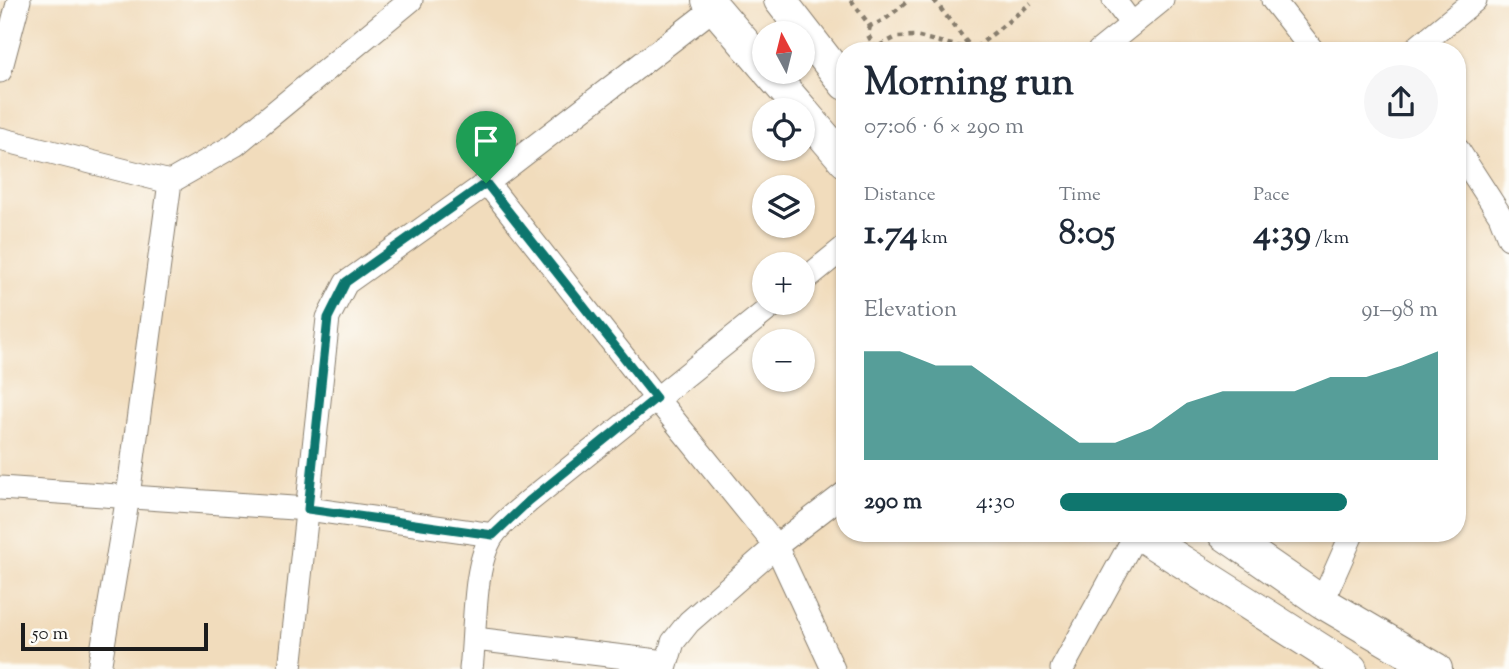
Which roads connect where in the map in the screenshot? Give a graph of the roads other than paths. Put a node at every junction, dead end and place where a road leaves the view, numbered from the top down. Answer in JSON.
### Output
{"nodes":[{"id":1,"x":19,"y":0,"type":"edge"},
{"id":2,"x":411,"y":0,"type":"edge"},
{"id":3,"x":780,"y":0,"type":"edge"},
{"id":4,"x":1114,"y":0,"type":"edge"},
{"id":5,"x":1162,"y":0,"type":"edge"},
{"id":6,"x":1273,"y":0,"type":"edge"},
{"id":7,"x":1475,"y":0,"type":"edge"},
{"id":8,"x":711,"y":4,"type":"edge"},
{"id":9,"x":1132,"y":23,"type":"junction"},
{"id":10,"x":1110,"y":42,"type":"edge"},
{"id":11,"x":1306,"y":42,"type":"edge"},
{"id":12,"x":1424,"y":42,"type":"edge"},
{"id":13,"x":752,"y":52,"type":"edge"},
{"id":14,"x":0,"y":71,"type":"edge"},
{"id":15,"x":836,"y":72,"type":"edge"},
{"id":16,"x":779,"y":84,"type":"edge"},
{"id":17,"x":792,"y":98,"type":"edge"},
{"id":18,"x":815,"y":125,"type":"edge"},
{"id":19,"x":0,"y":139,"type":"edge"},
{"id":20,"x":836,"y":150,"type":"edge"},
{"id":21,"x":1466,"y":162,"type":"edge"},
{"id":22,"x":170,"y":181,"type":"junction"},
{"id":23,"x":486,"y":183,"type":"junction"},
{"id":24,"x":1509,"y":238,"type":"edge"},
{"id":25,"x":836,"y":254,"type":"edge"},
{"id":26,"x":815,"y":271,"type":"edge"},
{"id":27,"x":761,"y":315,"type":"edge"},
{"id":28,"x":656,"y":398,"type":"junction"},
{"id":29,"x":0,"y":488,"type":"edge"},
{"id":30,"x":128,"y":496,"type":"junction"},
{"id":31,"x":836,"y":500,"type":"edge"},
{"id":32,"x":308,"y":509,"type":"junction"},
{"id":33,"x":493,"y":535,"type":"junction"},
{"id":34,"x":1133,"y":542,"type":"edge"},
{"id":35,"x":1149,"y":542,"type":"edge"},
{"id":36,"x":1236,"y":542,"type":"edge"},
{"id":37,"x":1348,"y":542,"type":"edge"},
{"id":38,"x":776,"y":546,"type":"junction"},
{"id":39,"x":1322,"y":602,"type":"junction"},
{"id":40,"x":475,"y":639,"type":"junction"},
{"id":41,"x":665,"y":665,"type":"edge"},
{"id":42,"x":1343,"y":667,"type":"edge"},
{"id":43,"x":99,"y":669,"type":"edge"},
{"id":44,"x":290,"y":669,"type":"edge"},
{"id":45,"x":471,"y":669,"type":"edge"},
{"id":46,"x":833,"y":669,"type":"edge"},
{"id":47,"x":1062,"y":669,"type":"edge"},
{"id":48,"x":1436,"y":669,"type":"edge"}],
"edges":[{"from":1,"to":14,"type":"street"},
{"from":2,"to":22,"type":"street"},
{"from":3,"to":15,"type":"main road"},
{"from":4,"to":9,"type":"street"},
{"from":5,"to":9,"type":"street"},
{"from":6,"to":11,"type":"street"},
{"from":7,"to":12,"type":"street"},
{"from":8,"to":13,"type":"main road"},
{"from":8,"to":23,"type":"street"},
{"from":9,"to":10,"type":"street"},
{"from":16,"to":17,"type":"main road"},
{"from":18,"to":20,"type":"main road"},
{"from":19,"to":22,"type":"street"},
{"from":21,"to":24,"type":"street"},
{"from":22,"to":30,"type":"street"},
{"from":23,"to":28,"type":"street"},
{"from":23,"to":32,"type":"street"},
{"from":25,"to":26,"type":"street"},
{"from":27,"to":28,"type":"street"},
{"from":28,"to":33,"type":"street"},
{"from":28,"to":38,"type":"street"},
{"from":29,"to":30,"type":"street"},
{"from":30,"to":32,"type":"street"},
{"from":30,"to":43,"type":"street"},
{"from":31,"to":38,"type":"street"},
{"from":32,"to":33,"type":"street"},
{"from":32,"to":44,"type":"street"},
{"from":33,"to":40,"type":"street"},
{"from":34,"to":47,"type":"street"},
{"from":35,"to":42,"type":"main road"},
{"from":36,"to":39,"type":"main road"},
{"from":37,"to":39,"type":"street"},
{"from":38,"to":41,"type":"street"},
{"from":38,"to":46,"type":"street"},
{"from":39,"to":48,"type":"main road"},
{"from":40,"to":41,"type":"street"},
{"from":40,"to":45,"type":"street"}]}
